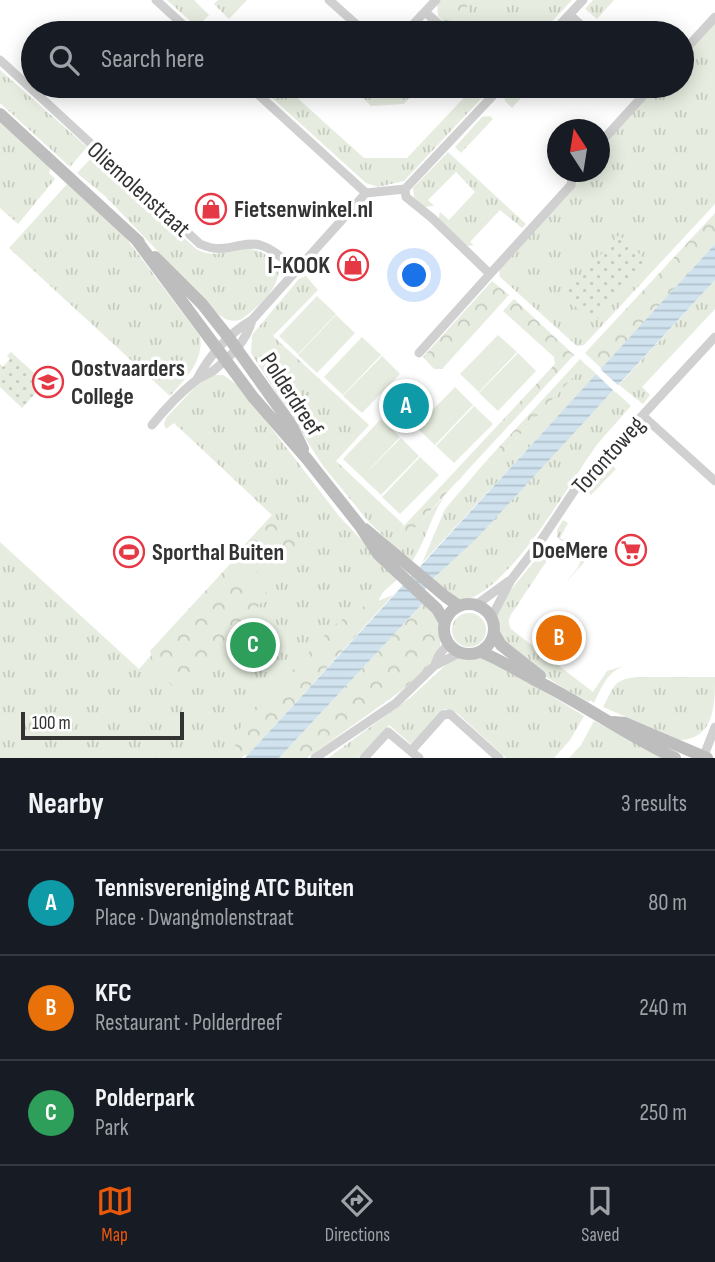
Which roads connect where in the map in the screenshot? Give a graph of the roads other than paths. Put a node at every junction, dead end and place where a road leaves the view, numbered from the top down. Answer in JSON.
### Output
{"nodes":[{"id":1,"x":156,"y":0,"type":"edge"},
{"id":2,"x":330,"y":0,"type":"edge"},
{"id":3,"x":436,"y":0,"type":"edge"},
{"id":4,"x":583,"y":0,"type":"edge"},
{"id":5,"x":425,"y":12,"type":"junction"},
{"id":6,"x":570,"y":15,"type":"junction"},
{"id":7,"x":715,"y":17,"type":"edge"},
{"id":8,"x":179,"y":21,"type":"edge"},
{"id":9,"x":353,"y":21,"type":"edge"},
{"id":10,"x":416,"y":21,"type":"edge"},
{"id":11,"x":435,"y":21,"type":"edge"},
{"id":12,"x":564,"y":21,"type":"edge"},
{"id":13,"x":577,"y":21,"type":"edge"},
{"id":14,"x":694,"y":40,"type":"edge"},
{"id":15,"x":0,"y":60,"type":"edge"},
{"id":16,"x":21,"y":79,"type":"edge"},
{"id":17,"x":41,"y":98,"type":"edge"},
{"id":18,"x":262,"y":98,"type":"edge"},
{"id":19,"x":491,"y":98,"type":"edge"},
{"id":20,"x":639,"y":98,"type":"edge"},
{"id":21,"x":0,"y":114,"type":"edge"},
{"id":22,"x":610,"y":132,"type":"edge"},
{"id":23,"x":571,"y":182,"type":"edge"},
{"id":24,"x":405,"y":189,"type":"junction"},
{"id":25,"x":366,"y":193,"type":"junction"},
{"id":26,"x":135,"y":238,"type":"junction"},
{"id":27,"x":297,"y":271,"type":"junction"},
{"id":28,"x":490,"y":274,"type":"junction"},
{"id":29,"x":715,"y":337,"type":"edge"},
{"id":30,"x":233,"y":343,"type":"junction"},
{"id":31,"x":419,"y":353,"type":"dead end"},
{"id":32,"x":221,"y":355,"type":"junction"},
{"id":33,"x":643,"y":416,"type":"junction"},
{"id":34,"x":152,"y":425,"type":"dead end"},
{"id":35,"x":307,"y":460,"type":"junction"},
{"id":36,"x":715,"y":481,"type":"edge"},
{"id":37,"x":360,"y":526,"type":"junction"},
{"id":38,"x":511,"y":580,"type":"junction"},
{"id":39,"x":476,"y":605,"type":"junction"},
{"id":40,"x":459,"y":606,"type":"junction"},
{"id":41,"x":491,"y":618,"type":"junction"},
{"id":42,"x":444,"y":621,"type":"junction"},
{"id":43,"x":494,"y":633,"type":"junction"},
{"id":44,"x":448,"y":644,"type":"junction"},
{"id":45,"x":481,"y":652,"type":"junction"},
{"id":46,"x":460,"y":653,"type":"junction"},
{"id":47,"x":434,"y":666,"type":"junction"},
{"id":48,"x":557,"y":690,"type":"junction"},
{"id":49,"x":607,"y":719,"type":"junction"},
{"id":50,"x":715,"y":727,"type":"edge"},
{"id":51,"x":415,"y":755,"type":"edge"},
{"id":52,"x":316,"y":758,"type":"edge"},
{"id":53,"x":364,"y":758,"type":"edge"},
{"id":54,"x":499,"y":758,"type":"edge"},
{"id":55,"x":675,"y":758,"type":"edge"},
{"id":56,"x":704,"y":758,"type":"edge"}],
"edges":[{"from":1,"to":8,"type":"street"},
{"from":2,"to":9,"type":"street"},
{"from":3,"to":5,"type":"street"},
{"from":4,"to":6,"type":"street"},
{"from":5,"to":10,"type":"street"},
{"from":5,"to":11,"type":"street"},
{"from":6,"to":12,"type":"street"},
{"from":6,"to":13,"type":"street"},
{"from":7,"to":14,"type":"street"},
{"from":15,"to":16,"type":"street","name":"Oliemolenstraat"},
{"from":17,"to":27,"type":"street","name":"Oliemolenstraat"},
{"from":18,"to":25,"type":"street"},
{"from":19,"to":24,"type":"street"},
{"from":20,"to":22,"type":"street"},
{"from":21,"to":26,"type":"main road","name":"Polderdreef"},
{"from":23,"to":28,"type":"street"},
{"from":24,"to":25,"type":"street"},
{"from":24,"to":28,"type":"street"},
{"from":25,"to":27,"type":"street"},
{"from":26,"to":30,"type":"main road","name":"Polderdreef"},
{"from":26,"to":32,"type":"main road","name":"Polderdreef"},
{"from":27,"to":30,"type":"street"},
{"from":28,"to":31,"type":"street"},
{"from":29,"to":33,"type":"street","name":"Torontoweg"},
{"from":30,"to":32,"type":"street"},
{"from":30,"to":35,"type":"main road","name":"Polderdreef"},
{"from":32,"to":34,"type":"street"},
{"from":32,"to":35,"type":"main road","name":"Polderdreef"},
{"from":33,"to":36,"type":"street"},
{"from":33,"to":38,"type":"street","name":"Torontoweg"},
{"from":35,"to":37,"type":"main road"},
{"from":37,"to":40,"type":"main road"},
{"from":37,"to":42,"type":"main road"},
{"from":38,"to":39,"type":"street","name":"Torontoweg"},
{"from":38,"to":41,"type":"street","name":"Torontoweg"},
{"from":39,"to":40,"type":"main road"},
{"from":39,"to":41,"type":"main road"},
{"from":40,"to":42,"type":"main road"},
{"from":41,"to":43,"type":"main road"},
{"from":42,"to":44,"type":"main road"},
{"from":43,"to":45,"type":"main road"},
{"from":43,"to":48,"type":"main road"},
{"from":44,"to":46,"type":"main road"},
{"from":44,"to":47,"type":"street"},
{"from":45,"to":46,"type":"main road"},
{"from":45,"to":48,"type":"main road"},
{"from":46,"to":47,"type":"street"},
{"from":47,"to":52,"type":"street"},
{"from":48,"to":49,"type":"main road"},
{"from":49,"to":55,"type":"main road"},
{"from":49,"to":56,"type":"main road"},
{"from":50,"to":56,"type":"street"},
{"from":51,"to":53,"type":"street"},
{"from":51,"to":54,"type":"street"}]}
